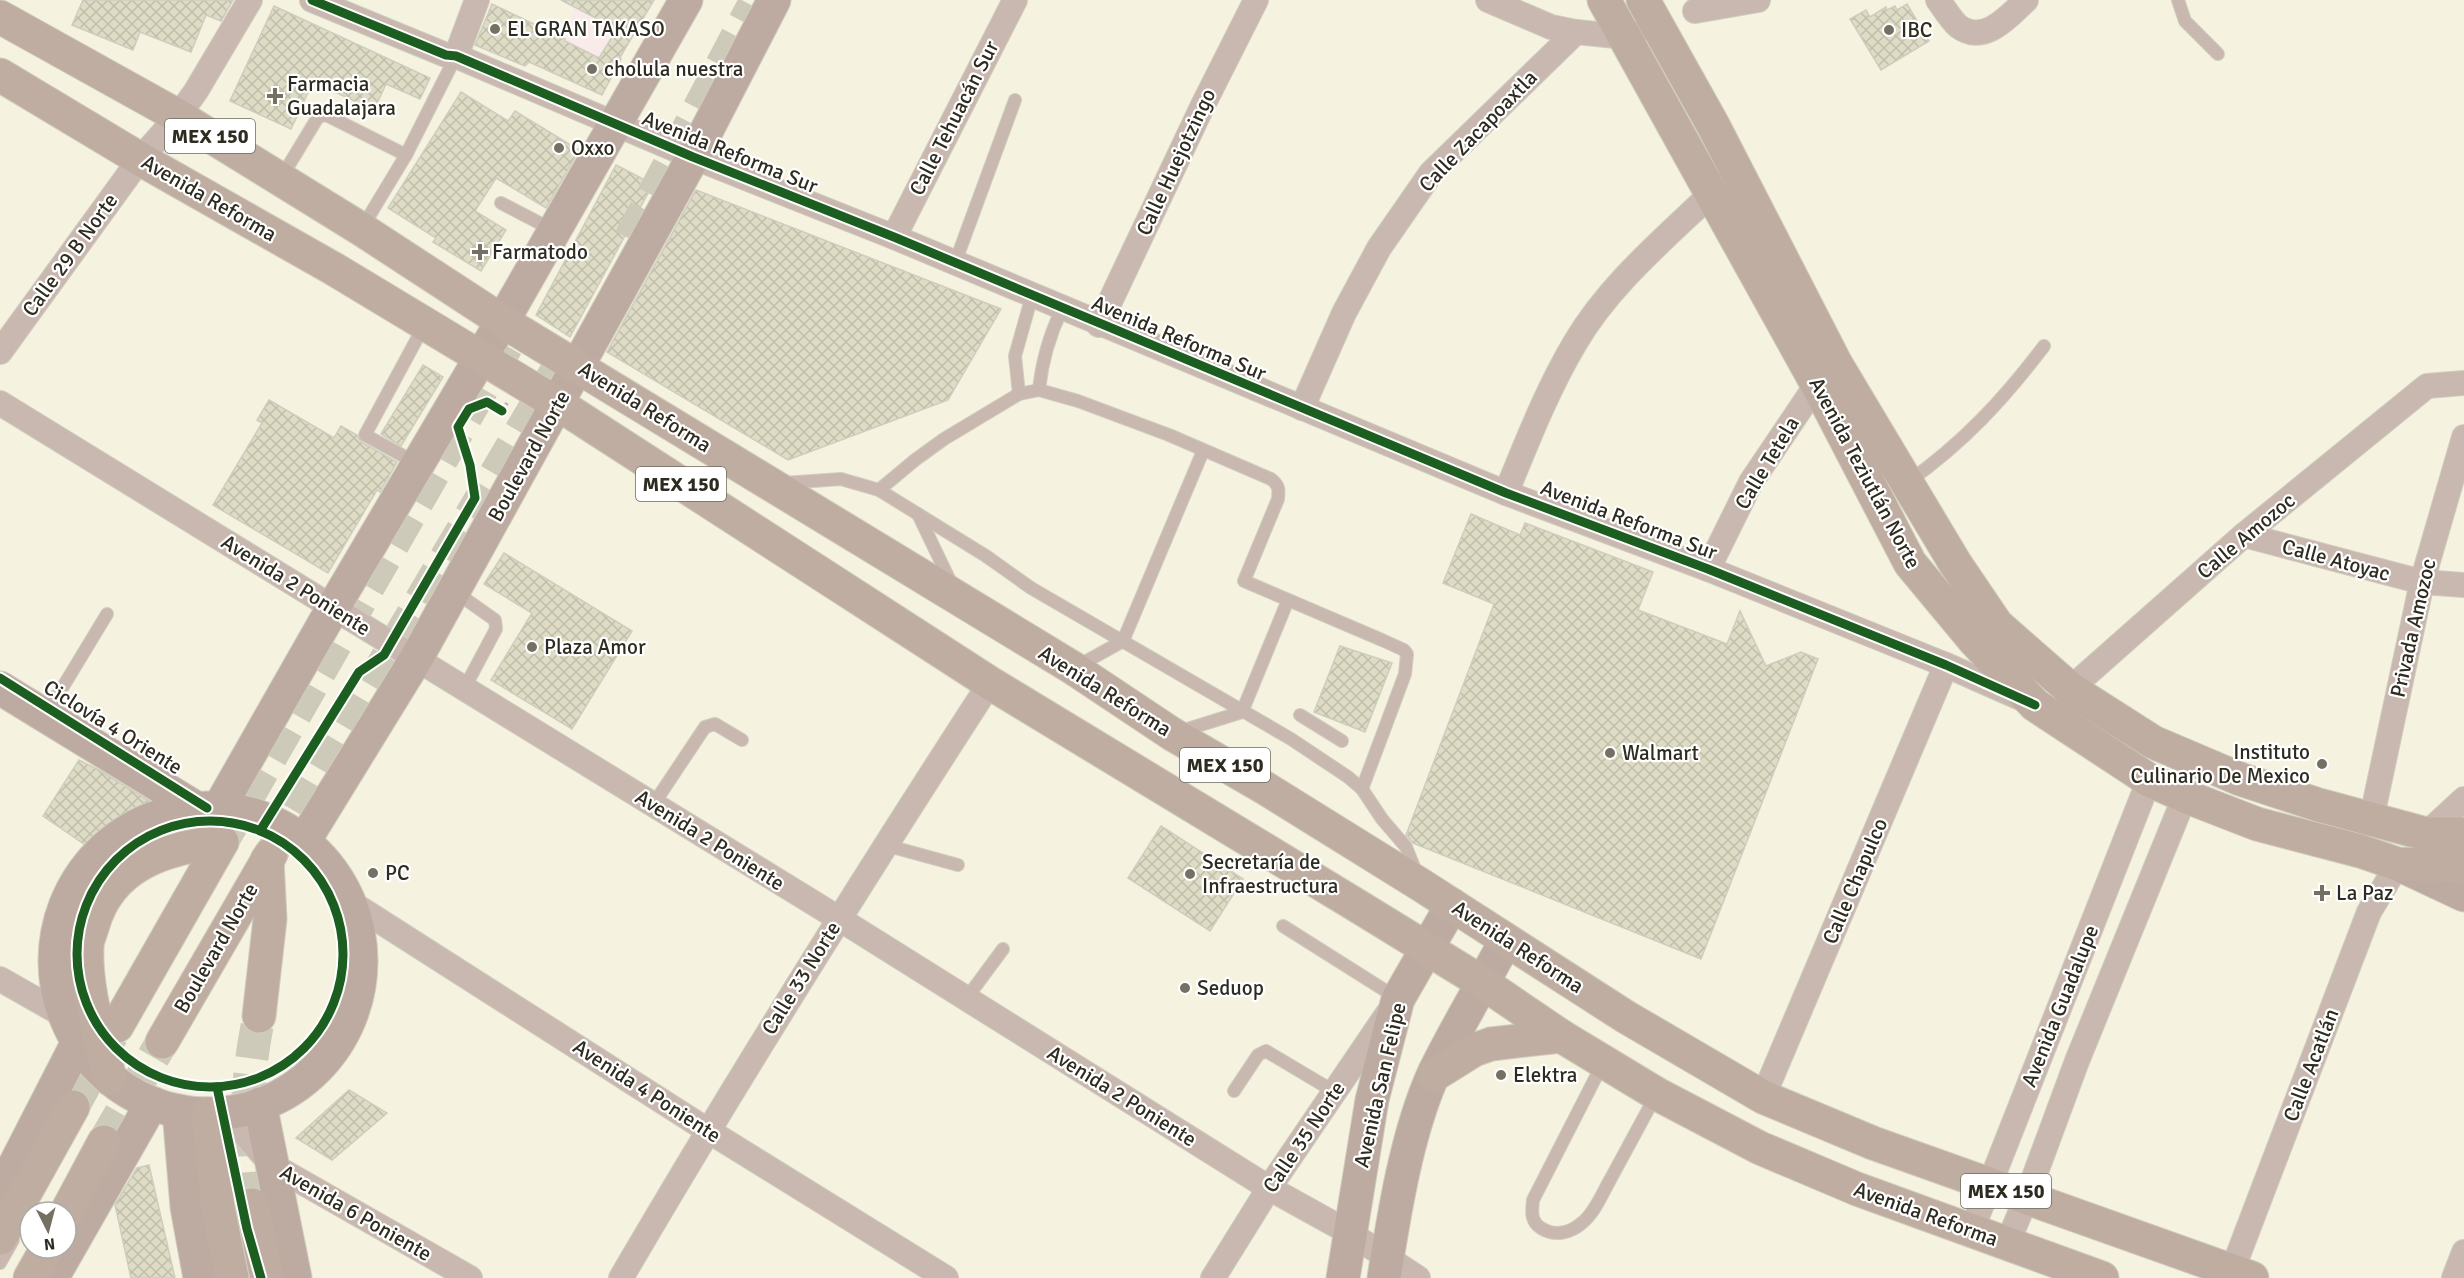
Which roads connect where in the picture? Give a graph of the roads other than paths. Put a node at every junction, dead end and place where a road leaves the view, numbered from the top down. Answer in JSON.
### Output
{"nodes":[{"id":1,"x":250,"y":0,"type":"edge"},
{"id":2,"x":312,"y":0,"type":"edge"},
{"id":3,"x":477,"y":0,"type":"edge"},
{"id":4,"x":686,"y":0,"type":"edge"},
{"id":5,"x":774,"y":0,"type":"edge"},
{"id":6,"x":1015,"y":0,"type":"edge"},
{"id":7,"x":1256,"y":0,"type":"edge"},
{"id":8,"x":1488,"y":0,"type":"edge"},
{"id":9,"x":1604,"y":0,"type":"edge"},
{"id":10,"x":1758,"y":0,"type":"edge"},
{"id":11,"x":1938,"y":0,"type":"edge"},
{"id":12,"x":2026,"y":0,"type":"edge"},
{"id":13,"x":2178,"y":0,"type":"edge"},
{"id":14,"x":1695,"y":11,"type":"dead end"},
{"id":15,"x":1651,"y":13,"type":"edge"},
{"id":16,"x":0,"y":17,"type":"edge"},
{"id":17,"x":1576,"y":32,"type":"junction"},
{"id":18,"x":1626,"y":37,"type":"junction"},
{"id":19,"x":2218,"y":54,"type":"dead end"},
{"id":20,"x":456,"y":56,"type":"junction"},
{"id":21,"x":0,"y":77,"type":"edge"},
{"id":22,"x":1015,"y":100,"type":"dead end"},
{"id":23,"x":178,"y":116,"type":"junction"},
{"id":24,"x":614,"y":124,"type":"junction"},
{"id":25,"x":406,"y":155,"type":"junction"},
{"id":26,"x":693,"y":157,"type":"junction"},
{"id":27,"x":140,"y":159,"type":"junction"},
{"id":28,"x":280,"y":180,"type":"junction"},
{"id":29,"x":1711,"y":194,"type":"junction"},
{"id":30,"x":501,"y":203,"type":"dead end"},
{"id":31,"x":361,"y":229,"type":"junction"},
{"id":32,"x":554,"y":231,"type":"junction"},
{"id":33,"x":894,"y":237,"type":"junction"},
{"id":34,"x":954,"y":263,"type":"junction"},
{"id":35,"x":1032,"y":296,"type":"junction"},
{"id":36,"x":1062,"y":309,"type":"junction"},
{"id":37,"x":502,"y":321,"type":"junction"},
{"id":38,"x":425,"y":323,"type":"junction"},
{"id":39,"x":1099,"y":325,"type":"junction"},
{"id":40,"x":2044,"y":346,"type":"dead end"},
{"id":41,"x":0,"y":352,"type":"edge"},
{"id":42,"x":480,"y":357,"type":"junction"},
{"id":43,"x":579,"y":366,"type":"junction"},
{"id":44,"x":1827,"y":374,"type":"junction"},
{"id":45,"x":2464,"y":383,"type":"edge"},
{"id":46,"x":1040,"y":390,"type":"junction"},
{"id":47,"x":1019,"y":394,"type":"junction"},
{"id":48,"x":0,"y":404,"type":"edge"},
{"id":49,"x":558,"y":404,"type":"junction"},
{"id":50,"x":1302,"y":408,"type":"junction"},
{"id":51,"x":2464,"y":437,"type":"edge"},
{"id":52,"x":1203,"y":451,"type":"junction"},
{"id":53,"x":418,"y":464,"type":"junction"},
{"id":54,"x":1908,"y":482,"type":"junction"},
{"id":55,"x":769,"y":484,"type":"junction"},
{"id":56,"x":879,"y":490,"type":"junction"},
{"id":57,"x":1506,"y":493,"type":"junction"},
{"id":58,"x":917,"y":513,"type":"junction"},
{"id":59,"x":2244,"y":535,"type":"junction"},
{"id":60,"x":1708,"y":569,"type":"junction"},
{"id":61,"x":2422,"y":582,"type":"junction"},
{"id":62,"x":2464,"y":585,"type":"edge"},
{"id":63,"x":454,"y":591,"type":"junction"},
{"id":64,"x":959,"y":600,"type":"junction"},
{"id":65,"x":1288,"y":600,"type":"junction"},
{"id":66,"x":333,"y":608,"type":"junction"},
{"id":67,"x":107,"y":614,"type":"dead end"},
{"id":68,"x":1123,"y":640,"type":"junction"},
{"id":69,"x":416,"y":659,"type":"junction"},
{"id":70,"x":1946,"y":665,"type":"junction"},
{"id":71,"x":1073,"y":668,"type":"junction"},
{"id":72,"x":990,"y":682,"type":"junction"},
{"id":73,"x":0,"y":688,"type":"edge"},
{"id":74,"x":464,"y":689,"type":"junction"},
{"id":75,"x":2070,"y":689,"type":"junction"},
{"id":76,"x":2035,"y":705,"type":"junction"},
{"id":77,"x":1242,"y":712,"type":"junction"},
{"id":78,"x":42,"y":714,"type":"junction"},
{"id":79,"x":1300,"y":715,"type":"dead end"},
{"id":80,"x":1164,"y":729,"type":"junction"},
{"id":81,"x":742,"y":740,"type":"dead end"},
{"id":82,"x":1342,"y":741,"type":"dead end"},
{"id":83,"x":1130,"y":766,"type":"junction"},
{"id":84,"x":2149,"y":780,"type":"junction"},
{"id":85,"x":1362,"y":789,"type":"junction"},
{"id":86,"x":2185,"y":796,"type":"junction"},
{"id":87,"x":2464,"y":799,"type":"edge"},
{"id":88,"x":653,"y":805,"type":"junction"},
{"id":89,"x":207,"y":808,"type":"junction"},
{"id":90,"x":2371,"y":821,"type":"junction"},
{"id":91,"x":2426,"y":834,"type":"junction"},
{"id":92,"x":2464,"y":834,"type":"edge"},
{"id":93,"x":304,"y":841,"type":"junction"},
{"id":94,"x":885,"y":845,"type":"junction"},
{"id":95,"x":2398,"y":864,"type":"junction"},
{"id":96,"x":958,"y":865,"type":"dead end"},
{"id":97,"x":2464,"y":866,"type":"edge"},
{"id":98,"x":1421,"y":885,"type":"junction"},
{"id":99,"x":2464,"y":895,"type":"edge"},
{"id":100,"x":350,"y":902,"type":"junction"},
{"id":101,"x":1452,"y":905,"type":"junction"},
{"id":102,"x":838,"y":918,"type":"junction"},
{"id":103,"x":1283,"y":926,"type":"dead end"},
{"id":104,"x":1506,"y":940,"type":"junction"},
{"id":105,"x":1003,"y":949,"type":"dead end"},
{"id":106,"x":1427,"y":949,"type":"junction"},
{"id":107,"x":0,"y":979,"type":"edge"},
{"id":108,"x":1483,"y":983,"type":"junction"},
{"id":109,"x":966,"y":999,"type":"junction"},
{"id":110,"x":1398,"y":999,"type":"junction"},
{"id":111,"x":259,"y":1016,"type":"tunnel mouth"},
{"id":112,"x":117,"y":1026,"type":"tunnel mouth"},
{"id":113,"x":71,"y":1029,"type":"junction"},
{"id":114,"x":1562,"y":1036,"type":"junction"},
{"id":115,"x":162,"y":1042,"type":"tunnel mouth"},
{"id":116,"x":1604,"y":1062,"type":"junction"},
{"id":117,"x":1434,"y":1075,"type":"junction"},
{"id":118,"x":110,"y":1079,"type":"junction"},
{"id":119,"x":1233,"y":1091,"type":"dead end"},
{"id":120,"x":1335,"y":1092,"type":"junction"},
{"id":121,"x":1657,"y":1094,"type":"junction"},
{"id":122,"x":1763,"y":1097,"type":"junction"},
{"id":123,"x":260,"y":1104,"type":"junction"},
{"id":124,"x":191,"y":1110,"type":"junction"},
{"id":125,"x":77,"y":1113,"type":"joint"},
{"id":126,"x":707,"y":1130,"type":"junction"},
{"id":127,"x":104,"y":1142,"type":"tunnel mouth"},
{"id":128,"x":272,"y":1165,"type":"junction"},
{"id":129,"x":1989,"y":1185,"type":"junction"},
{"id":130,"x":1269,"y":1188,"type":"junction"},
{"id":131,"x":0,"y":1194,"type":"edge"},
{"id":132,"x":2026,"y":1199,"type":"junction"},
{"id":133,"x":73,"y":1200,"type":"edge"},
{"id":134,"x":252,"y":1205,"type":"tunnel mouth"},
{"id":135,"x":1971,"y":1232,"type":"junction"},
{"id":136,"x":1350,"y":1233,"type":"junction"},
{"id":137,"x":0,"y":1238,"type":"edge"},
{"id":138,"x":2007,"y":1244,"type":"junction"},
{"id":139,"x":2464,"y":1252,"type":"edge"},
{"id":140,"x":40,"y":1260,"type":"edge"},
{"id":141,"x":0,"y":1263,"type":"edge"},
{"id":142,"x":1386,"y":1268,"type":"edge"},
{"id":143,"x":2242,"y":1275,"type":"edge"},
{"id":144,"x":30,"y":1278,"type":"edge"},
{"id":145,"x":52,"y":1278,"type":"edge"},
{"id":146,"x":200,"y":1278,"type":"edge"},
{"id":147,"x":232,"y":1278,"type":"edge"},
{"id":148,"x":267,"y":1278,"type":"edge"},
{"id":149,"x":295,"y":1278,"type":"edge"},
{"id":150,"x":470,"y":1278,"type":"edge"},
{"id":151,"x":621,"y":1278,"type":"edge"},
{"id":152,"x":946,"y":1278,"type":"edge"},
{"id":153,"x":1213,"y":1278,"type":"edge"},
{"id":154,"x":1343,"y":1278,"type":"edge"},
{"id":155,"x":1418,"y":1278,"type":"edge"},
{"id":156,"x":2102,"y":1278,"type":"edge"},
{"id":157,"x":2454,"y":1278,"type":"edge"}],
"edges":[{"from":1,"to":23,"type":"street","name":"Calle 29 B Norte"},
{"from":2,"to":20,"type":"street","name":"Avenida Reforma Sur"},
{"from":3,"to":20,"type":"street"},
{"from":4,"to":24,"type":"main road"},
{"from":5,"to":26,"type":"main road","name":"Boulevard Norte"},
{"from":6,"to":33,"type":"street","name":"Calle Tehuacán Sur"},
{"from":7,"to":39,"type":"street","name":"Calle Huejotzingo"},
{"from":8,"to":17,"type":"street"},
{"from":9,"to":18,"type":"main road","name":"Avenida Teziutlán Norte"},
{"from":10,"to":14,"type":"street"},
{"from":11,"to":12,"type":"street"},
{"from":13,"to":19,"type":"lane"},
{"from":15,"to":18,"type":"street"},
{"from":15,"to":44,"type":"main road","name":"Avenida Teziutlán Norte"},
{"from":16,"to":23,"type":"main road","name":"Avenida Reforma","number":"MEX 150"},
{"from":17,"to":18,"type":"street"},
{"from":17,"to":50,"type":"street","name":"Calle Zacapoaxtla"},
{"from":18,"to":29,"type":"main road","name":"Avenida Teziutlán Norte"},
{"from":20,"to":24,"type":"street","name":"Avenida Reforma Sur"},
{"from":20,"to":25,"type":"lane"},
{"from":21,"to":27,"type":"main road","name":"Avenida Reforma","number":"MEX 150"},
{"from":22,"to":34,"type":"lane"},
{"from":23,"to":27,"type":"street","name":"Calle 29 B Norte"},
{"from":23,"to":28,"type":"main road","name":"Avenida Reforma","number":"MEX 150"},
{"from":24,"to":26,"type":"street","name":"Avenida Reforma Sur"},
{"from":24,"to":32,"type":"main road"},
{"from":25,"to":28,"type":"lane"},
{"from":25,"to":31,"type":"lane"},
{"from":26,"to":33,"type":"street","name":"Avenida Reforma Sur"},
{"from":26,"to":43,"type":"main road","name":"Boulevard Norte"},
{"from":27,"to":38,"type":"main road","name":"Avenida Reforma","number":"MEX 150"},
{"from":27,"to":41,"type":"street","name":"Calle 29 B Norte"},
{"from":28,"to":31,"type":"main road","name":"Avenida Reforma","number":"MEX 150"},
{"from":29,"to":44,"type":"main road","name":"Avenida Teziutlán Norte"},
{"from":29,"to":57,"type":"street"},
{"from":30,"to":32,"type":"lane"},
{"from":31,"to":37,"type":"main road","name":"Avenida Reforma","number":"MEX 150"},
{"from":32,"to":37,"type":"main road"},
{"from":33,"to":34,"type":"street","name":"Avenida Reforma Sur"},
{"from":34,"to":35,"type":"street","name":"Avenida Reforma Sur"},
{"from":35,"to":36,"type":"street","name":"Avenida Reforma Sur"},
{"from":35,"to":47,"type":"lane"},
{"from":36,"to":39,"type":"street","name":"Avenida Reforma Sur"},
{"from":36,"to":46,"type":"lane"},
{"from":37,"to":42,"type":"main road"},
{"from":37,"to":43,"type":"main road","name":"Avenida Reforma","number":"MEX 150"},
{"from":38,"to":42,"type":"main road","name":"Avenida Reforma","number":"MEX 150"},
{"from":38,"to":53,"type":"lane"},
{"from":39,"to":50,"type":"street","name":"Avenida Reforma Sur"},
{"from":40,"to":54,"type":"lane"},
{"from":42,"to":49,"type":"main road","name":"Avenida Reforma","number":"MEX 150"},
{"from":42,"to":53,"type":"main road"},
{"from":43,"to":49,"type":"main road","name":"Boulevard Norte"},
{"from":43,"to":55,"type":"main road","name":"Avenida Reforma","number":"MEX 150"},
{"from":44,"to":54,"type":"main road","name":"Avenida Teziutlán Norte"},
{"from":44,"to":60,"type":"street","name":"Calle Tetela"},
{"from":44,"to":76,"type":"main road","name":"Avenida Teziutlán Norte"},
{"from":45,"to":59,"type":"street","name":"Calle Amozoc"},
{"from":46,"to":47,"type":"lane"},
{"from":46,"to":52,"type":"lane"},
{"from":47,"to":56,"type":"lane"},
{"from":48,"to":66,"type":"street","name":"Avenida 2 Poniente"},
{"from":49,"to":63,"type":"main road","name":"Boulevard Norte"},
{"from":49,"to":72,"type":"main road","name":"Avenida Reforma","number":"MEX 150"},
{"from":50,"to":57,"type":"street","name":"Avenida Reforma Sur"},
{"from":51,"to":61,"type":"street","name":"Privada Amozoc"},
{"from":52,"to":65,"type":"lane"},
{"from":52,"to":68,"type":"lane"},
{"from":53,"to":66,"type":"main road"},
{"from":54,"to":75,"type":"main road","name":"Avenida Teziutlán Norte"},
{"from":55,"to":56,"type":"lane"},
{"from":55,"to":64,"type":"main road","name":"Avenida Reforma","number":"MEX 150"},
{"from":56,"to":58,"type":"lane"},
{"from":57,"to":60,"type":"street","name":"Avenida Reforma Sur"},
{"from":58,"to":64,"type":"lane"},
{"from":58,"to":68,"type":"lane"},
{"from":59,"to":61,"type":"street","name":"Calle Atoyac"},
{"from":59,"to":75,"type":"street","name":"Calle Amozoc"},
{"from":60,"to":70,"type":"street","name":"Avenida Reforma Sur"},
{"from":61,"to":62,"type":"street","name":"Calle Atoyac"},
{"from":61,"to":90,"type":"street","name":"Privada Amozoc"},
{"from":63,"to":69,"type":"main road","name":"Boulevard Norte"},
{"from":63,"to":74,"type":"lane"},
{"from":64,"to":71,"type":"main road","name":"Avenida Reforma","number":"MEX 150"},
{"from":65,"to":77,"type":"lane"},
{"from":65,"to":85,"type":"lane"},
{"from":66,"to":69,"type":"street","name":"Avenida 2 Poniente"},
{"from":66,"to":89,"type":"main road"},
{"from":67,"to":78,"type":"lane"},
{"from":68,"to":71,"type":"lane"},
{"from":68,"to":77,"type":"lane"},
{"from":69,"to":74,"type":"street","name":"Avenida 2 Poniente"},
{"from":69,"to":93,"type":"main road","name":"Boulevard Norte"},
{"from":70,"to":76,"type":"street","name":"Avenida Reforma Sur"},
{"from":70,"to":122,"type":"street","name":"Calle Chapulco"},
{"from":71,"to":80,"type":"main road","name":"Avenida Reforma","number":"MEX 150"},
{"from":72,"to":83,"type":"main road","name":"Avenida Reforma","number":"MEX 150"},
{"from":72,"to":94,"type":"street","name":"Calle 33 Norte"},
{"from":73,"to":78,"type":"main road"},
{"from":74,"to":88,"type":"street","name":"Avenida 2 Poniente"},
{"from":75,"to":90,"type":"main road","name":"Avenida Teziutlán Norte"},
{"from":76,"to":84,"type":"main road","name":"Avenida Teziutlán Norte"},
{"from":77,"to":80,"type":"lane"},
{"from":77,"to":85,"type":"lane"},
{"from":78,"to":89,"type":"main road"},
{"from":79,"to":82,"type":"lane"},
{"from":80,"to":83,"type":"main road"},
{"from":80,"to":98,"type":"main road","name":"Avenida Reforma","number":"MEX 150"},
{"from":81,"to":88,"type":"lane"},
{"from":83,"to":106,"type":"main road","name":"Avenida Reforma","number":"MEX 150"},
{"from":84,"to":86,"type":"main road","name":"Avenida Teziutlán Norte"},
{"from":84,"to":129,"type":"street","name":"Avenida Guadalupe"},
{"from":85,"to":98,"type":"lane"},
{"from":86,"to":95,"type":"main road","name":"Avenida Teziutlán Norte"},
{"from":86,"to":132,"type":"street","name":"Avenida Guadalupe"},
{"from":87,"to":91,"type":"street"},
{"from":88,"to":102,"type":"street","name":"Avenida 2 Poniente"},
{"from":89,"to":93,"type":"main road"},
{"from":89,"to":113,"type":"main road"},
{"from":90,"to":91,"type":"main road","name":"Avenida Teziutlán Norte"},
{"from":91,"to":92,"type":"main road","name":"Avenida Teziutlán Norte"},
{"from":93,"to":100,"type":"main road"},
{"from":94,"to":96,"type":"lane"},
{"from":94,"to":102,"type":"street","name":"Calle 33 Norte"},
{"from":95,"to":97,"type":"main road","name":"Avenida Teziutlán Norte"},
{"from":95,"to":99,"type":"main road"},
{"from":95,"to":143,"type":"street","name":"Calle Acatlán"},
{"from":98,"to":101,"type":"main road","name":"Avenida Reforma","number":"MEX 150"},
{"from":100,"to":123,"type":"main road"},
{"from":100,"to":126,"type":"street","name":"Avenida 4 Poniente"},
{"from":101,"to":104,"type":"main road","name":"Avenida Reforma","number":"MEX 150"},
{"from":101,"to":106,"type":"main road","name":"Avenida San Felipe"},
{"from":102,"to":109,"type":"street","name":"Avenida 2 Poniente"},
{"from":102,"to":126,"type":"street","name":"Calle 33 Norte"},
{"from":103,"to":110,"type":"lane"},
{"from":104,"to":108,"type":"main road","name":"Avenida San Felipe"},
{"from":104,"to":122,"type":"main road","name":"Avenida Reforma","number":"MEX 150"},
{"from":105,"to":109,"type":"lane"},
{"from":106,"to":108,"type":"main road","name":"Avenida Reforma","number":"MEX 150"},
{"from":106,"to":110,"type":"main road","name":"Avenida San Felipe"},
{"from":107,"to":113,"type":"street"},
{"from":108,"to":114,"type":"main road","name":"Avenida Reforma","number":"MEX 150"},
{"from":108,"to":117,"type":"main road","name":"Avenida San Felipe"},
{"from":109,"to":130,"type":"street","name":"Avenida 2 Poniente"},
{"from":110,"to":120,"type":"street","name":"Calle 35 Norte"},
{"from":110,"to":136,"type":"main road","name":"Avenida San Felipe"},
{"from":111,"to":115,"type":"main road","name":"Boulevard Norte"},
{"from":112,"to":118,"type":"main road"},
{"from":113,"to":118,"type":"main road"},
{"from":113,"to":131,"type":"main road"},
{"from":114,"to":116,"type":"main road","name":"Avenida Reforma","number":"MEX 150"},
{"from":114,"to":117,"type":"main road"},
{"from":116,"to":121,"type":"main road","name":"Avenida Reforma","number":"MEX 150"},
{"from":116,"to":121,"type":"lane"},
{"from":117,"to":142,"type":"main road","name":"Avenida San Felipe"},
{"from":118,"to":124,"type":"main road"},
{"from":119,"to":120,"type":"lane"},
{"from":120,"to":130,"type":"street","name":"Calle 35 Norte"},
{"from":121,"to":135,"type":"main road","name":"Avenida Reforma","number":"MEX 150"},
{"from":122,"to":129,"type":"main road","name":"Avenida Reforma","number":"MEX 150"},
{"from":123,"to":124,"type":"main road"},
{"from":123,"to":128,"type":"main road"},
{"from":124,"to":128,"type":"street","name":"Avenida 6 Poniente"},
{"from":124,"to":145,"type":"main road"},
{"from":124,"to":146,"type":"main road"},
{"from":124,"to":147,"type":"main road"},
{"from":125,"to":137,"type":"main road"},
{"from":125,"to":141,"type":"lane"},
{"from":126,"to":151,"type":"street","name":"Calle 33 Norte"},
{"from":126,"to":152,"type":"street","name":"Avenida 4 Poniente"},
{"from":127,"to":133,"type":"main road"},
{"from":128,"to":149,"type":"main road"},
{"from":128,"to":150,"type":"street","name":"Avenida 6 Poniente"},
{"from":129,"to":132,"type":"main road","name":"Avenida Reforma","number":"MEX 150"},
{"from":129,"to":135,"type":"street","name":"Avenida Guadalupe"},
{"from":130,"to":136,"type":"street","name":"Avenida 2 Poniente"},
{"from":130,"to":153,"type":"street","name":"Calle 35 Norte"},
{"from":132,"to":138,"type":"street","name":"Avenida Guadalupe"},
{"from":132,"to":143,"type":"main road","name":"Avenida Reforma","number":"MEX 150"},
{"from":134,"to":148,"type":"main road"},
{"from":135,"to":138,"type":"main road","name":"Avenida Reforma","number":"MEX 150"},
{"from":136,"to":142,"type":"street","name":"Avenida 2 Poniente"},
{"from":136,"to":154,"type":"main road","name":"Avenida San Felipe"},
{"from":138,"to":156,"type":"main road","name":"Avenida Reforma","number":"MEX 150"},
{"from":139,"to":157,"type":"street"},
{"from":140,"to":144,"type":"main road"},
{"from":142,"to":155,"type":"street","name":"Avenida 2 Poniente"}]}
